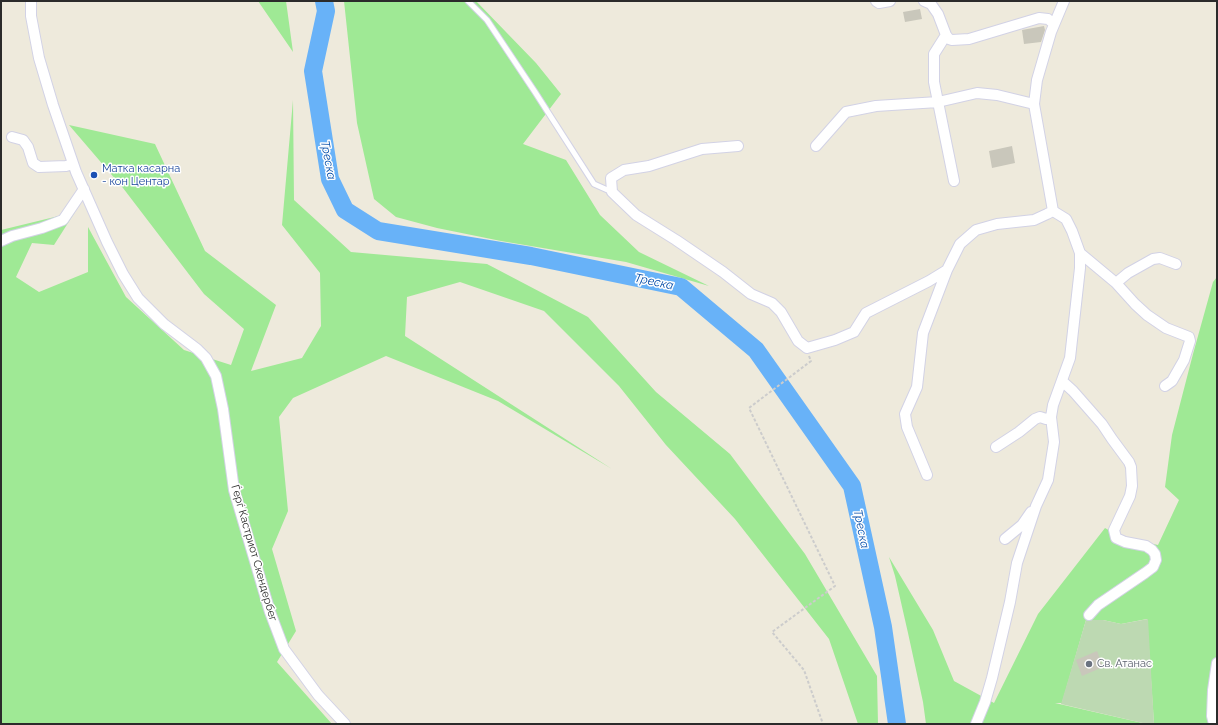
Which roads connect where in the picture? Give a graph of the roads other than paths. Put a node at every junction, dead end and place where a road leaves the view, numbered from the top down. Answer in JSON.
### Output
{"nodes":[{"id":1,"x":31,"y":1,"type":"edge"},
{"id":2,"x":468,"y":1,"type":"edge"},
{"id":3,"x":876,"y":1,"type":"edge"},
{"id":4,"x":890,"y":1,"type":"edge"},
{"id":5,"x":924,"y":1,"type":"edge"},
{"id":6,"x":1064,"y":1,"type":"edge"},
{"id":7,"x":1054,"y":24,"type":"junction"},
{"id":8,"x":946,"y":35,"type":"junction"},
{"id":9,"x":938,"y":102,"type":"junction"},
{"id":10,"x":1034,"y":104,"type":"junction"},
{"id":11,"x":12,"y":137,"type":"dead end"},
{"id":12,"x":738,"y":146,"type":"dead end"},
{"id":13,"x":816,"y":146,"type":"dead end"},
{"id":14,"x":73,"y":164,"type":"junction"},
{"id":15,"x":954,"y":181,"type":"dead end"},
{"id":16,"x":84,"y":189,"type":"junction"},
{"id":17,"x":612,"y":192,"type":"junction"},
{"id":18,"x":1053,"y":211,"type":"junction"},
{"id":19,"x":1,"y":241,"type":"edge"},
{"id":20,"x":1080,"y":253,"type":"junction"},
{"id":21,"x":1176,"y":264,"type":"dead end"},
{"id":22,"x":947,"y":270,"type":"junction"},
{"id":23,"x":1116,"y":283,"type":"junction"},
{"id":24,"x":1062,"y":380,"type":"junction"},
{"id":25,"x":1165,"y":386,"type":"dead end"},
{"id":26,"x":1052,"y":418,"type":"junction"},
{"id":27,"x":996,"y":447,"type":"dead end"},
{"id":28,"x":927,"y":475,"type":"dead end"},
{"id":29,"x":1036,"y":506,"type":"junction"},
{"id":30,"x":1005,"y":539,"type":"dead end"},
{"id":31,"x":1089,"y":615,"type":"dead end"},
{"id":32,"x":1217,"y":663,"type":"edge"},
{"id":33,"x":345,"y":724,"type":"edge"},
{"id":34,"x":976,"y":724,"type":"edge"},
{"id":35,"x":1214,"y":724,"type":"edge"}],
"edges":[{"from":1,"to":14,"type":"street","name":"Ѓерѓ Кастриот Скендербег"},
{"from":2,"to":17,"type":"lane"},
{"from":3,"to":4,"type":"street"},
{"from":5,"to":8,"type":"street"},
{"from":6,"to":7,"type":"street"},
{"from":7,"to":8,"type":"street"},
{"from":7,"to":10,"type":"street"},
{"from":8,"to":9,"type":"street"},
{"from":9,"to":10,"type":"street"},
{"from":9,"to":13,"type":"street"},
{"from":9,"to":15,"type":"street"},
{"from":10,"to":18,"type":"street"},
{"from":11,"to":14,"type":"street"},
{"from":12,"to":17,"type":"street"},
{"from":14,"to":16,"type":"street","name":"Ѓерѓ Кастриот Скендербег"},
{"from":16,"to":19,"type":"street"},
{"from":16,"to":33,"type":"street","name":"Ѓерѓ Кастриот Скендербег"},
{"from":17,"to":22,"type":"street"},
{"from":18,"to":20,"type":"street"},
{"from":18,"to":22,"type":"street"},
{"from":20,"to":23,"type":"street"},
{"from":20,"to":24,"type":"street"},
{"from":21,"to":23,"type":"street"},
{"from":22,"to":28,"type":"street"},
{"from":23,"to":25,"type":"street"},
{"from":24,"to":26,"type":"street"},
{"from":24,"to":31,"type":"street"},
{"from":26,"to":27,"type":"street"},
{"from":26,"to":29,"type":"street"},
{"from":29,"to":30,"type":"street"},
{"from":29,"to":34,"type":"street"},
{"from":32,"to":35,"type":"street"}]}
